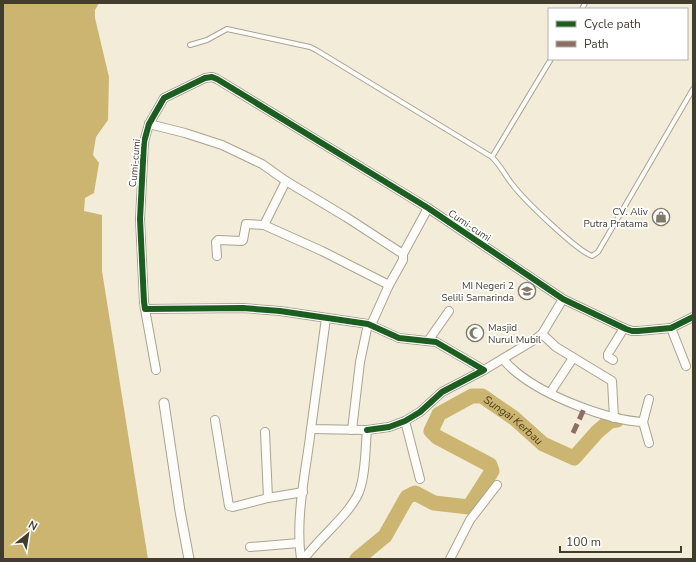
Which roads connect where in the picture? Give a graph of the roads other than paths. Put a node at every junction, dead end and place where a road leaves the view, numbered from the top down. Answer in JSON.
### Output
{"nodes":[{"id":1,"x":190,"y":45,"type":"dead end"},
{"id":2,"x":551,"y":60,"type":"edge"},
{"id":3,"x":693,"y":89,"type":"edge"},
{"id":4,"x":149,"y":124,"type":"junction"},
{"id":5,"x":492,"y":157,"type":"junction"},
{"id":6,"x":286,"y":181,"type":"junction"},
{"id":7,"x":428,"y":208,"type":"junction"},
{"id":8,"x":264,"y":226,"type":"junction"},
{"id":9,"x":403,"y":254,"type":"junction"},
{"id":10,"x":217,"y":256,"type":"dead end"},
{"id":11,"x":389,"y":285,"type":"junction"},
{"id":12,"x":563,"y":299,"type":"junction"},
{"id":13,"x":145,"y":309,"type":"junction"},
{"id":14,"x":449,"y":312,"type":"dead end"},
{"id":15,"x":693,"y":317,"type":"edge"},
{"id":16,"x":326,"y":318,"type":"junction"},
{"id":17,"x":370,"y":325,"type":"junction"},
{"id":18,"x":624,"y":328,"type":"junction"},
{"id":19,"x":671,"y":328,"type":"junction"},
{"id":20,"x":542,"y":334,"type":"junction"},
{"id":21,"x":428,"y":341,"type":"junction"},
{"id":22,"x":573,"y":358,"type":"junction"},
{"id":23,"x":503,"y":359,"type":"junction"},
{"id":24,"x":613,"y":360,"type":"dead end"},
{"id":25,"x":686,"y":366,"type":"dead end"},
{"id":26,"x":156,"y":370,"type":"dead end"},
{"id":27,"x":484,"y":370,"type":"junction"},
{"id":28,"x":550,"y":393,"type":"junction"},
{"id":29,"x":649,"y":399,"type":"dead end"},
{"id":30,"x":164,"y":403,"type":"dead end"},
{"id":31,"x":614,"y":418,"type":"junction"},
{"id":32,"x":215,"y":420,"type":"dead end"},
{"id":33,"x":405,"y":421,"type":"junction"},
{"id":34,"x":643,"y":422,"type":"junction"},
{"id":35,"x":311,"y":429,"type":"junction"},
{"id":36,"x":352,"y":430,"type":"junction"},
{"id":37,"x":367,"y":430,"type":"junction"},
{"id":38,"x":265,"y":432,"type":"dead end"},
{"id":39,"x":648,"y":443,"type":"dead end"},
{"id":40,"x":420,"y":479,"type":"dead end"},
{"id":41,"x":497,"y":485,"type":"dead end"},
{"id":42,"x":303,"y":492,"type":"junction"},
{"id":43,"x":268,"y":498,"type":"junction"},
{"id":44,"x":299,"y":543,"type":"junction"},
{"id":45,"x":250,"y":547,"type":"dead end"},
{"id":46,"x":189,"y":559,"type":"edge"},
{"id":47,"x":301,"y":559,"type":"edge"},
{"id":48,"x":304,"y":559,"type":"edge"},
{"id":49,"x":450,"y":559,"type":"edge"}],
"edges":[{"from":1,"to":5,"type":"lane"},
{"from":2,"to":5,"type":"lane"},
{"from":3,"to":5,"type":"lane"},
{"from":4,"to":6,"type":"street"},
{"from":4,"to":7,"type":"street","name":"Cumi-cumi"},
{"from":4,"to":13,"type":"street","name":"Cumi-cumi"},
{"from":6,"to":8,"type":"street"},
{"from":6,"to":9,"type":"street"},
{"from":7,"to":9,"type":"street"},
{"from":7,"to":12,"type":"street","name":"Cumi-cumi"},
{"from":8,"to":10,"type":"street"},
{"from":8,"to":11,"type":"street"},
{"from":9,"to":11,"type":"street"},
{"from":11,"to":17,"type":"street"},
{"from":12,"to":18,"type":"street","name":"Cumi-cumi"},
{"from":12,"to":20,"type":"street"},
{"from":13,"to":16,"type":"street"},
{"from":13,"to":26,"type":"street","name":"Cumi-cumi"},
{"from":14,"to":21,"type":"street"},
{"from":15,"to":19,"type":"street","name":"Cumi-cumi"},
{"from":16,"to":17,"type":"street"},
{"from":16,"to":35,"type":"street"},
{"from":17,"to":21,"type":"street"},
{"from":17,"to":36,"type":"street"},
{"from":18,"to":19,"type":"street","name":"Cumi-cumi"},
{"from":18,"to":24,"type":"street"},
{"from":19,"to":25,"type":"street"},
{"from":20,"to":22,"type":"street"},
{"from":20,"to":23,"type":"street"},
{"from":21,"to":27,"type":"street"},
{"from":22,"to":28,"type":"street"},
{"from":22,"to":31,"type":"street"},
{"from":23,"to":27,"type":"street"},
{"from":23,"to":28,"type":"street"},
{"from":27,"to":33,"type":"street"},
{"from":28,"to":31,"type":"street"},
{"from":29,"to":34,"type":"street"},
{"from":30,"to":46,"type":"street"},
{"from":31,"to":34,"type":"street"},
{"from":32,"to":43,"type":"street"},
{"from":33,"to":37,"type":"street"},
{"from":33,"to":40,"type":"street"},
{"from":34,"to":39,"type":"street"},
{"from":35,"to":36,"type":"street"},
{"from":35,"to":42,"type":"street"},
{"from":36,"to":37,"type":"street"},
{"from":37,"to":48,"type":"street"},
{"from":38,"to":43,"type":"street"},
{"from":41,"to":49,"type":"street"},
{"from":42,"to":43,"type":"street"},
{"from":42,"to":44,"type":"street"},
{"from":44,"to":45,"type":"street"},
{"from":44,"to":47,"type":"street"}]}
